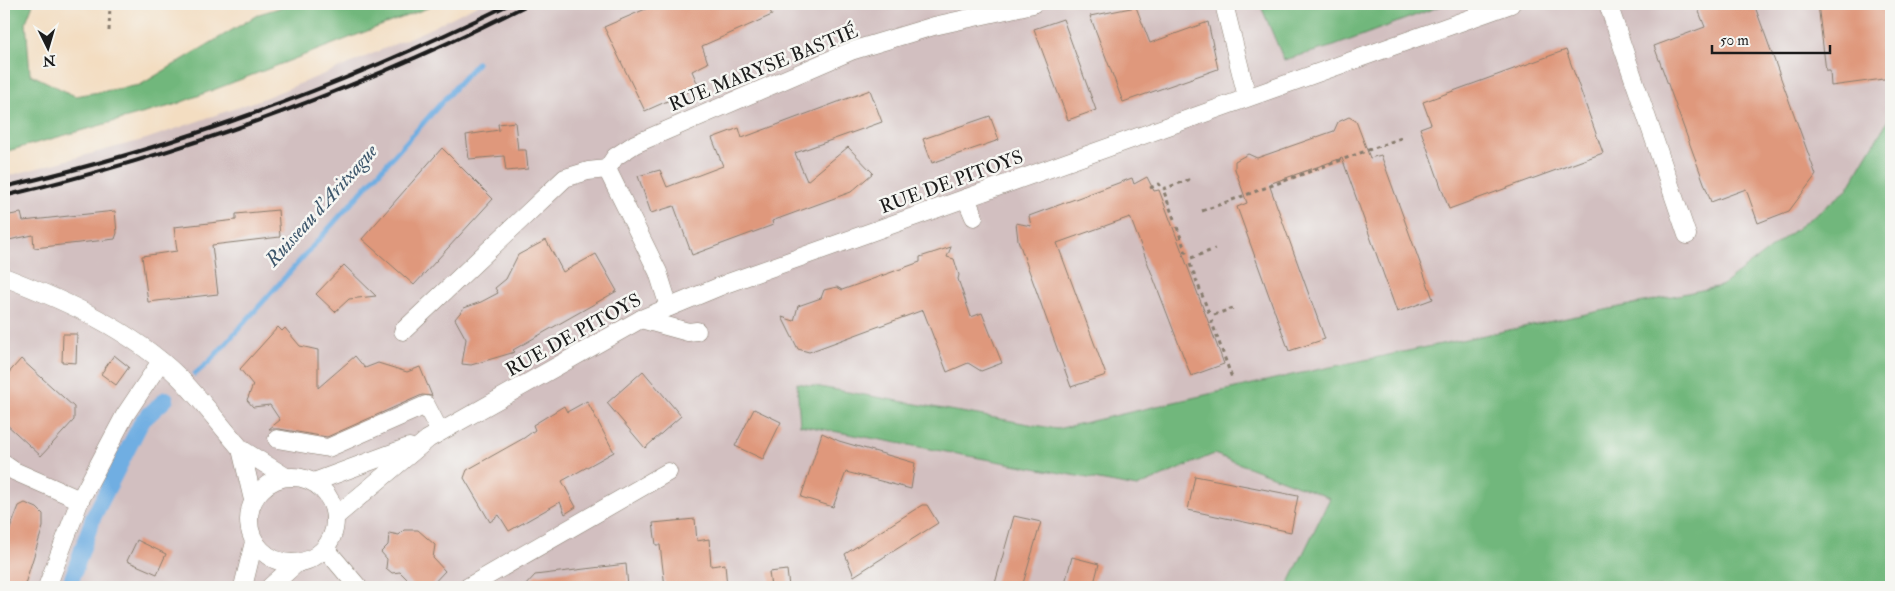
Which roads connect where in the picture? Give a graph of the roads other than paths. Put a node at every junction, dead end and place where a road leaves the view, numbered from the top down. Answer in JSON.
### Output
{"nodes":[{"id":1,"x":1033,"y":4,"type":"edge"},
{"id":2,"x":1224,"y":4,"type":"edge"},
{"id":3,"x":1511,"y":4,"type":"edge"},
{"id":4,"x":1608,"y":4,"type":"edge"},
{"id":5,"x":1247,"y":97,"type":"junction"},
{"id":6,"x":607,"y":169,"type":"junction"},
{"id":7,"x":966,"y":198,"type":"junction"},
{"id":8,"x":974,"y":217,"type":"dead end"},
{"id":9,"x":1687,"y":235,"type":"dead end"},
{"id":10,"x":4,"y":277,"type":"edge"},
{"id":11,"x":669,"y":307,"type":"junction"},
{"id":12,"x":641,"y":319,"type":"junction"},
{"id":13,"x":403,"y":331,"type":"dead end"},
{"id":14,"x":697,"y":332,"type":"dead end"},
{"id":15,"x":161,"y":361,"type":"junction"},
{"id":16,"x":440,"y":432,"type":"junction"},
{"id":17,"x":277,"y":438,"type":"dead end"},
{"id":18,"x":424,"y":442,"type":"junction"},
{"id":19,"x":240,"y":449,"type":"junction"},
{"id":20,"x":4,"y":464,"type":"edge"},
{"id":21,"x":668,"y":472,"type":"dead end"},
{"id":22,"x":286,"y":477,"type":"junction"},
{"id":23,"x":314,"y":482,"type":"junction"},
{"id":24,"x":80,"y":500,"type":"junction"},
{"id":25,"x":253,"y":500,"type":"junction"},
{"id":26,"x":335,"y":517,"type":"junction"},
{"id":27,"x":254,"y":542,"type":"junction"},
{"id":28,"x":325,"y":548,"type":"junction"},
{"id":29,"x":297,"y":563,"type":"junction"},
{"id":30,"x":47,"y":587,"type":"edge"},
{"id":31,"x":243,"y":587,"type":"edge"},
{"id":32,"x":270,"y":587,"type":"edge"},
{"id":33,"x":358,"y":587,"type":"edge"},
{"id":34,"x":468,"y":587,"type":"edge"}],
"edges":[{"from":1,"to":6,"type":"street","name":"RUE MARYSE BASTIÉ"},
{"from":2,"to":5,"type":"street"},
{"from":3,"to":5,"type":"street","name":"RUE DE PITOYS"},
{"from":4,"to":9,"type":"street"},
{"from":5,"to":7,"type":"street","name":"RUE DE PITOYS"},
{"from":6,"to":11,"type":"street"},
{"from":6,"to":13,"type":"street"},
{"from":7,"to":8,"type":"street"},
{"from":7,"to":11,"type":"street","name":"RUE DE PITOYS"},
{"from":10,"to":15,"type":"street"},
{"from":11,"to":12,"type":"street","name":"RUE DE PITOYS"},
{"from":12,"to":14,"type":"street"},
{"from":12,"to":16,"type":"street","name":"RUE DE PITOYS"},
{"from":15,"to":19,"type":"street"},
{"from":15,"to":24,"type":"street"},
{"from":16,"to":17,"type":"street"},
{"from":16,"to":18,"type":"street","name":"RUE DE PITOYS"},
{"from":18,"to":23,"type":"street"},
{"from":18,"to":26,"type":"street"},
{"from":19,"to":22,"type":"street"},
{"from":19,"to":25,"type":"street"},
{"from":20,"to":24,"type":"street"},
{"from":21,"to":34,"type":"street"},
{"from":22,"to":23,"type":"street"},
{"from":22,"to":25,"type":"street"},
{"from":23,"to":26,"type":"street"},
{"from":24,"to":30,"type":"street"},
{"from":25,"to":27,"type":"street"},
{"from":26,"to":28,"type":"street"},
{"from":27,"to":29,"type":"street"},
{"from":27,"to":31,"type":"street"},
{"from":28,"to":29,"type":"street"},
{"from":28,"to":33,"type":"street"},
{"from":29,"to":32,"type":"street"}]}
